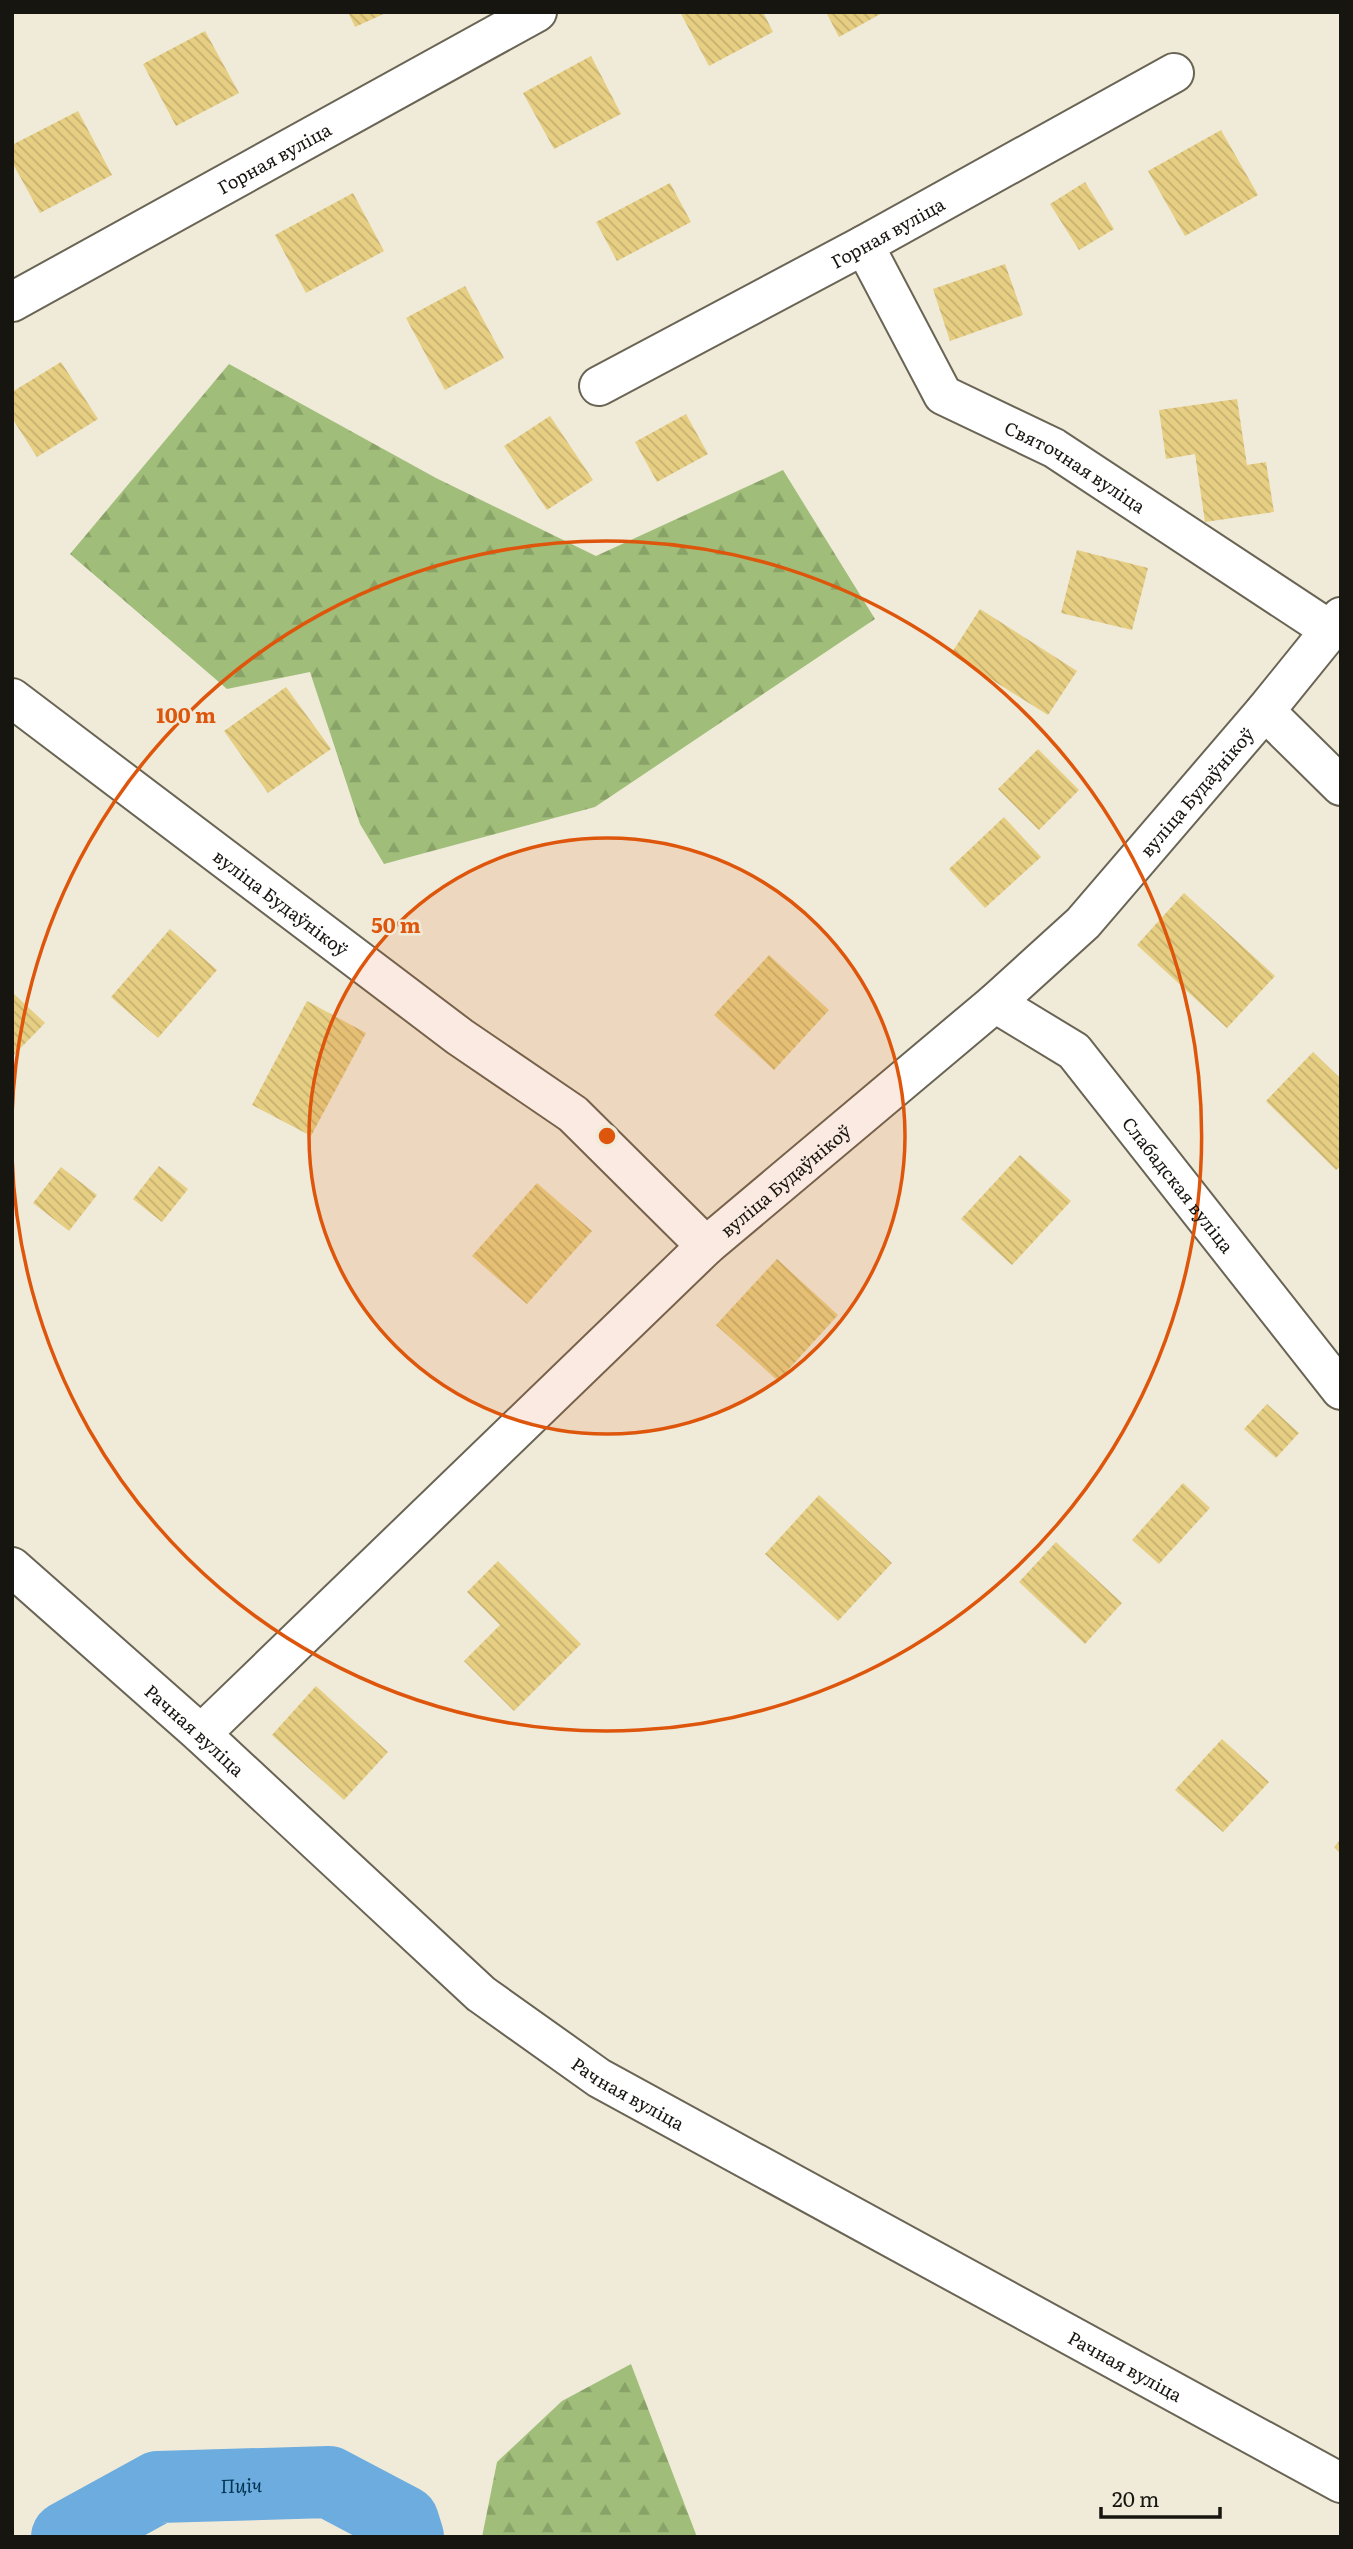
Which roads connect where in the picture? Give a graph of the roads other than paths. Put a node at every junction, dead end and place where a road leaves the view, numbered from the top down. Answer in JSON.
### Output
{"nodes":[{"id":1,"x":537,"y":12,"type":"edge"},
{"id":2,"x":1174,"y":73,"type":"dead end"},
{"id":3,"x":864,"y":245,"type":"junction"},
{"id":4,"x":12,"y":302,"type":"edge"},
{"id":5,"x":599,"y":386,"type":"dead end"},
{"id":6,"x":1336,"y":623,"type":"edge"},
{"id":7,"x":12,"y":698,"type":"edge"},
{"id":8,"x":1265,"y":710,"type":"junction"},
{"id":9,"x":1341,"y":786,"type":"edge"},
{"id":10,"x":995,"y":1003,"type":"junction"},
{"id":11,"x":706,"y":1246,"type":"junction"},
{"id":12,"x":1341,"y":1390,"type":"edge"},
{"id":13,"x":12,"y":1567,"type":"edge"},
{"id":14,"x":201,"y":1734,"type":"junction"},
{"id":15,"x":1341,"y":2483,"type":"edge"}],
"edges":[{"from":1,"to":4,"type":"street","name":"Горная вуліца"},
{"from":2,"to":3,"type":"street","name":"Горная вуліца"},
{"from":3,"to":5,"type":"street","name":"Горная вуліца"},
{"from":3,"to":6,"type":"street","name":"Святочная вуліца"},
{"from":6,"to":8,"type":"street","name":"вуліца Будаўнікоў"},
{"from":7,"to":11,"type":"street","name":"вуліца Будаўнікоў"},
{"from":8,"to":9,"type":"street"},
{"from":8,"to":10,"type":"street","name":"вуліца Будаўнікоў"},
{"from":10,"to":11,"type":"street","name":"вуліца Будаўнікоў"},
{"from":10,"to":12,"type":"street","name":"Слабадская вуліца"},
{"from":11,"to":14,"type":"street"},
{"from":13,"to":14,"type":"street","name":"Рачная вуліца"},
{"from":14,"to":15,"type":"street","name":"Рачная вуліца"}]}
